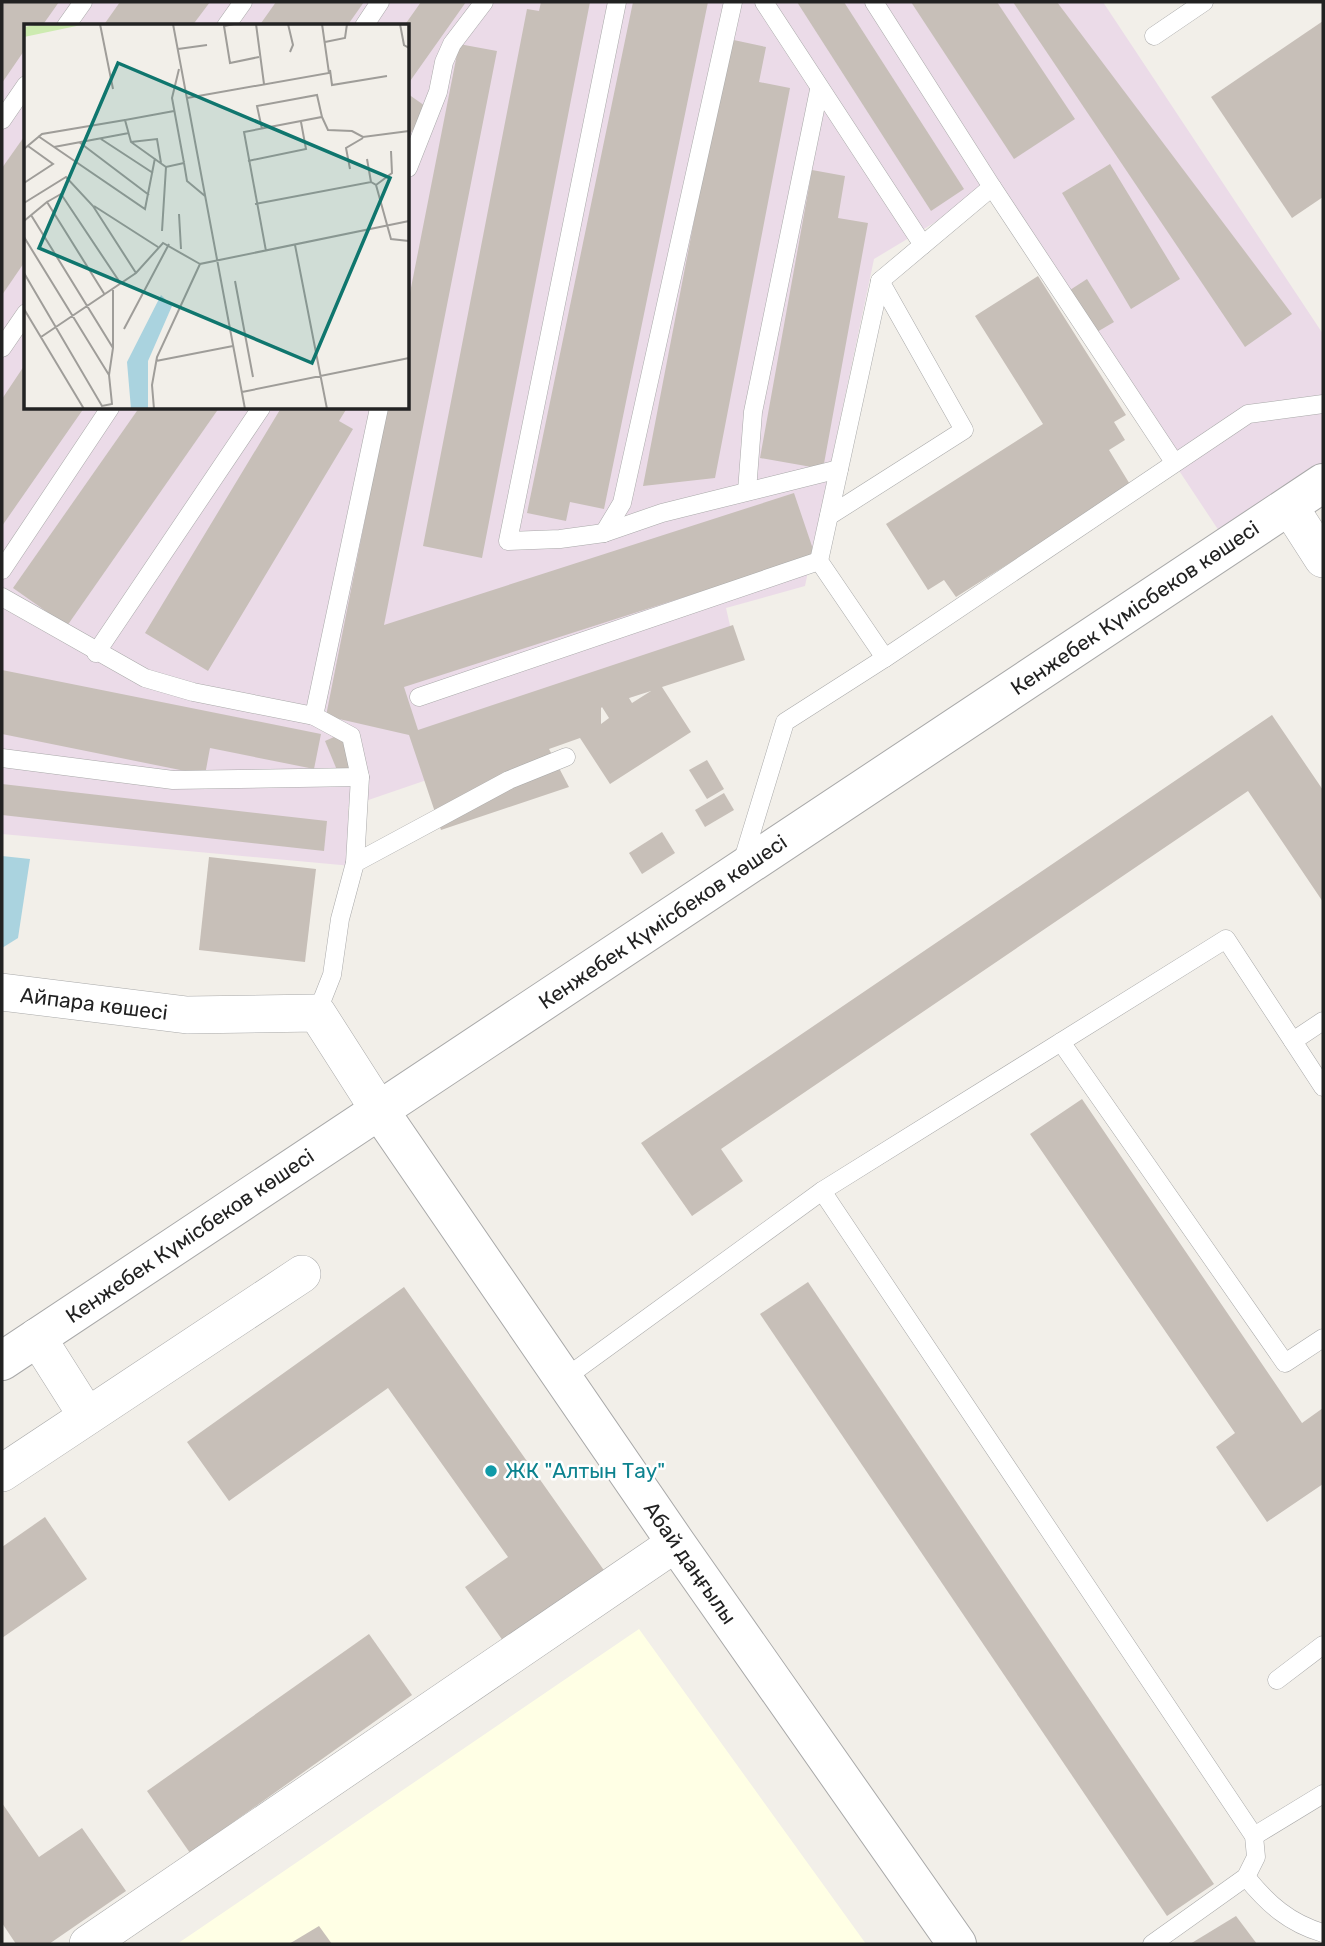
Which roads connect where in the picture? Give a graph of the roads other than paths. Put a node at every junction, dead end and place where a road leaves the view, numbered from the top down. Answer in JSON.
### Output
{"nodes":[{"id":1,"x":83,"y":2,"type":"edge"},
{"id":2,"x":243,"y":2,"type":"edge"},
{"id":3,"x":380,"y":2,"type":"edge"},
{"id":4,"x":484,"y":2,"type":"edge"},
{"id":5,"x":617,"y":2,"type":"edge"},
{"id":6,"x":733,"y":2,"type":"edge"},
{"id":7,"x":764,"y":2,"type":"edge"},
{"id":8,"x":874,"y":2,"type":"edge"},
{"id":9,"x":1205,"y":2,"type":"edge"},
{"id":10,"x":67,"y":24,"type":"edge"},
{"id":11,"x":227,"y":24,"type":"edge"},
{"id":12,"x":365,"y":24,"type":"edge"},
{"id":13,"x":1154,"y":36,"type":"dead end"},
{"id":14,"x":24,"y":88,"type":"edge"},
{"id":15,"x":819,"y":90,"type":"junction"},
{"id":16,"x":2,"y":120,"type":"edge"},
{"id":17,"x":410,"y":163,"type":"edge"},
{"id":18,"x":992,"y":187,"type":"junction"},
{"id":19,"x":923,"y":245,"type":"junction"},
{"id":20,"x":880,"y":281,"type":"junction"},
{"id":21,"x":24,"y":316,"type":"edge"},
{"id":22,"x":2,"y":348,"type":"edge"},
{"id":23,"x":1323,"y":404,"type":"edge"},
{"id":24,"x":109,"y":410,"type":"edge"},
{"id":25,"x":260,"y":410,"type":"edge"},
{"id":26,"x":379,"y":410,"type":"edge"},
{"id":27,"x":1174,"y":462,"type":"junction"},
{"id":28,"x":839,"y":469,"type":"junction"},
{"id":29,"x":1323,"y":483,"type":"edge"},
{"id":30,"x":747,"y":491,"type":"junction"},
{"id":31,"x":1289,"y":506,"type":"junction"},
{"id":32,"x":829,"y":516,"type":"junction"},
{"id":33,"x":604,"y":533,"type":"junction"},
{"id":34,"x":1323,"y":559,"type":"edge"},
{"id":35,"x":819,"y":561,"type":"junction"},
{"id":36,"x":2,"y":570,"type":"edge"},
{"id":37,"x":2,"y":597,"type":"edge"},
{"id":38,"x":96,"y":653,"type":"junction"},
{"id":39,"x":885,"y":658,"type":"junction"},
{"id":40,"x":419,"y":697,"type":"dead end"},
{"id":41,"x":314,"y":716,"type":"junction"},
{"id":42,"x":566,"y":757,"type":"dead end"},
{"id":43,"x":2,"y":758,"type":"edge"},
{"id":44,"x":360,"y":777,"type":"junction"},
{"id":45,"x":355,"y":863,"type":"junction"},
{"id":46,"x":739,"y":871,"type":"junction"},
{"id":47,"x":2,"y":992,"type":"edge"},
{"id":48,"x":317,"y":1013,"type":"junction"},
{"id":49,"x":1323,"y":1021,"type":"edge"},
{"id":50,"x":1293,"y":1041,"type":"junction"},
{"id":51,"x":1061,"y":1042,"type":"junction"},
{"id":52,"x":1323,"y":1087,"type":"edge"},
{"id":53,"x":379,"y":1110,"type":"junction"},
{"id":54,"x":822,"y":1191,"type":"junction"},
{"id":55,"x":302,"y":1274,"type":"dead end"},
{"id":56,"x":37,"y":1337,"type":"junction"},
{"id":57,"x":1323,"y":1338,"type":"edge"},
{"id":58,"x":2,"y":1361,"type":"edge"},
{"id":59,"x":565,"y":1378,"type":"junction"},
{"id":60,"x":87,"y":1416,"type":"junction"},
{"id":61,"x":2,"y":1473,"type":"edge"},
{"id":62,"x":676,"y":1543,"type":"junction"},
{"id":63,"x":1323,"y":1645,"type":"edge"},
{"id":64,"x":1276,"y":1679,"type":"dead end"},
{"id":65,"x":1323,"y":1794,"type":"edge"},
{"id":66,"x":1254,"y":1836,"type":"junction"},
{"id":67,"x":1246,"y":1877,"type":"junction"},
{"id":68,"x":1323,"y":1933,"type":"edge"},
{"id":69,"x":88,"y":1944,"type":"edge"},
{"id":70,"x":957,"y":1944,"type":"edge"},
{"id":71,"x":1152,"y":1944,"type":"edge"}],
"edges":[{"from":1,"to":10,"type":"lane"},
{"from":2,"to":11,"type":"lane"},
{"from":3,"to":12,"type":"lane"},
{"from":4,"to":17,"type":"lane"},
{"from":5,"to":33,"type":"lane"},
{"from":6,"to":33,"type":"lane"},
{"from":7,"to":15,"type":"lane"},
{"from":8,"to":18,"type":"lane"},
{"from":9,"to":13,"type":"lane"},
{"from":14,"to":16,"type":"lane"},
{"from":15,"to":19,"type":"lane"},
{"from":15,"to":30,"type":"lane"},
{"from":18,"to":19,"type":"lane"},
{"from":18,"to":27,"type":"lane"},
{"from":19,"to":20,"type":"lane"},
{"from":20,"to":28,"type":"lane"},
{"from":20,"to":32,"type":"lane"},
{"from":21,"to":22,"type":"lane"},
{"from":23,"to":27,"type":"lane"},
{"from":24,"to":36,"type":"lane"},
{"from":25,"to":38,"type":"lane"},
{"from":26,"to":41,"type":"lane"},
{"from":27,"to":39,"type":"lane"},
{"from":28,"to":30,"type":"lane"},
{"from":28,"to":32,"type":"lane"},
{"from":29,"to":31,"type":"street","name":"Кенжебек Күмісбеков көшесі"},
{"from":30,"to":33,"type":"lane"},
{"from":31,"to":34,"type":"street"},
{"from":31,"to":46,"type":"street","name":"Кенжебек Күмісбеков көшесі"},
{"from":32,"to":35,"type":"lane"},
{"from":35,"to":39,"type":"lane"},
{"from":35,"to":40,"type":"lane"},
{"from":37,"to":38,"type":"lane"},
{"from":38,"to":41,"type":"lane"},
{"from":39,"to":46,"type":"lane"},
{"from":41,"to":44,"type":"lane"},
{"from":42,"to":45,"type":"lane"},
{"from":43,"to":44,"type":"lane"},
{"from":44,"to":45,"type":"lane"},
{"from":45,"to":48,"type":"lane"},
{"from":46,"to":53,"type":"street","name":"Кенжебек Күмісбеков көшесі"},
{"from":47,"to":48,"type":"street","name":"Айпара көшесі"},
{"from":48,"to":53,"type":"street"},
{"from":49,"to":50,"type":"lane"},
{"from":50,"to":51,"type":"lane"},
{"from":50,"to":52,"type":"lane"},
{"from":51,"to":54,"type":"lane"},
{"from":51,"to":57,"type":"lane"},
{"from":53,"to":56,"type":"street","name":"Кенжебек Күмісбеков көшесі"},
{"from":53,"to":59,"type":"street","name":"Абай даңғылы"},
{"from":54,"to":59,"type":"lane"},
{"from":54,"to":66,"type":"lane"},
{"from":55,"to":60,"type":"street"},
{"from":56,"to":58,"type":"street","name":"Кенжебек Күмісбеков көшесі"},
{"from":56,"to":60,"type":"street"},
{"from":59,"to":62,"type":"street","name":"Абай даңғылы"},
{"from":60,"to":61,"type":"street"},
{"from":62,"to":69,"type":"street"},
{"from":62,"to":70,"type":"street","name":"Абай даңғылы"},
{"from":63,"to":64,"type":"lane"},
{"from":65,"to":66,"type":"lane"},
{"from":66,"to":67,"type":"lane"},
{"from":67,"to":68,"type":"lane"},
{"from":67,"to":71,"type":"lane"}]}
